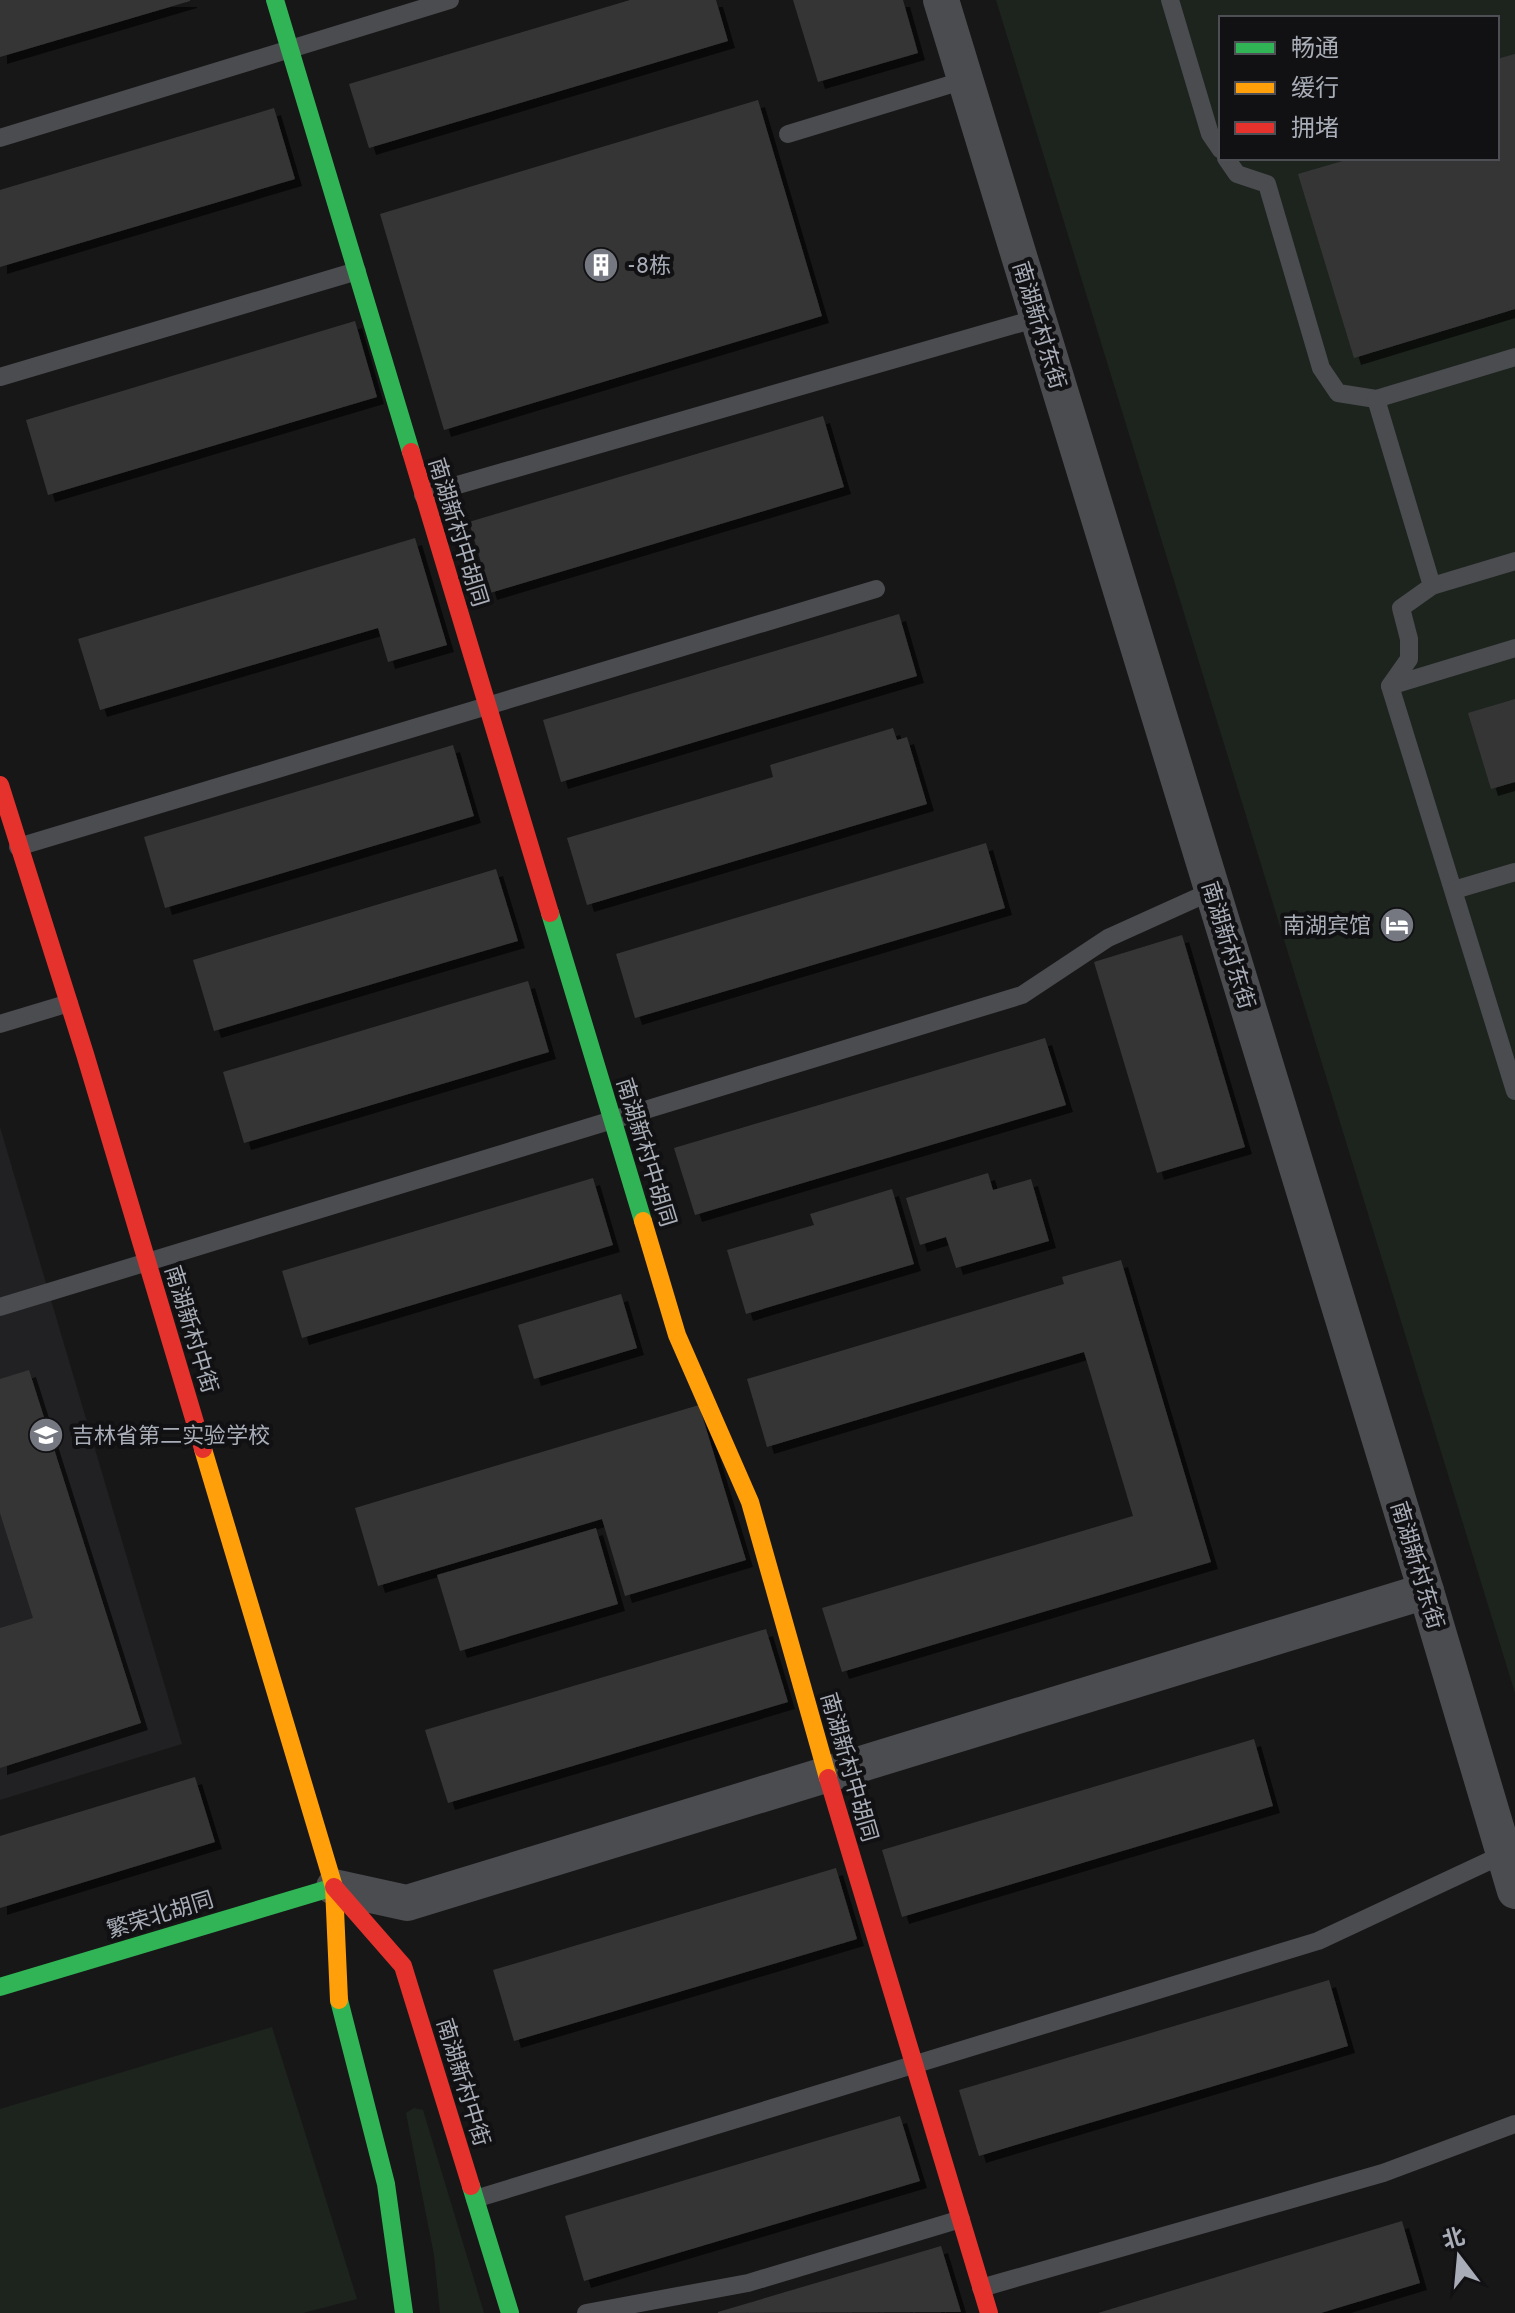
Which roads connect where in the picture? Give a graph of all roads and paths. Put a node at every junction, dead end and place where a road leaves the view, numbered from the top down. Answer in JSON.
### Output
{"nodes":[{"id":1,"x":275,"y":0,"type":"edge"},
{"id":2,"x":450,"y":0,"type":"edge"},
{"id":3,"x":941,"y":0,"type":"edge"},
{"id":4,"x":1170,"y":0,"type":"edge"},
{"id":5,"x":290,"y":49,"type":"junction"},
{"id":6,"x":965,"y":80,"type":"junction"},
{"id":7,"x":788,"y":134,"type":"dead end"},
{"id":8,"x":0,"y":138,"type":"edge"},
{"id":9,"x":1219,"y":147,"type":"edge"},
{"id":10,"x":1227,"y":160,"type":"edge"},
{"id":11,"x":357,"y":271,"type":"junction"},
{"id":12,"x":1038,"y":318,"type":"junction"},
{"id":13,"x":1515,"y":357,"type":"edge"},
{"id":14,"x":0,"y":377,"type":"edge"},
{"id":15,"x":1376,"y":399,"type":"junction"},
{"id":16,"x":423,"y":495,"type":"junction"},
{"id":17,"x":1515,"y":561,"type":"edge"},
{"id":18,"x":1432,"y":586,"type":"junction"},
{"id":19,"x":876,"y":589,"type":"dead end"},
{"id":20,"x":1515,"y":648,"type":"edge"},
{"id":21,"x":1390,"y":686,"type":"junction"},
{"id":22,"x":487,"y":706,"type":"junction"},
{"id":23,"x":0,"y":785,"type":"edge"},
{"id":24,"x":19,"y":847,"type":"junction"},
{"id":25,"x":0,"y":853,"type":"edge"},
{"id":26,"x":1515,"y":872,"type":"edge"},
{"id":27,"x":1454,"y":890,"type":"junction"},
{"id":28,"x":1212,"y":891,"type":"junction"},
{"id":29,"x":69,"y":1003,"type":"junction"},
{"id":30,"x":0,"y":1024,"type":"edge"},
{"id":31,"x":1515,"y":1091,"type":"edge"},
{"id":32,"x":612,"y":1119,"type":"junction"},
{"id":33,"x":147,"y":1263,"type":"junction"},
{"id":34,"x":0,"y":1307,"type":"edge"},
{"id":35,"x":1426,"y":1591,"type":"junction"},
{"id":36,"x":827,"y":1775,"type":"junction"},
{"id":37,"x":1504,"y":1854,"type":"junction"},
{"id":38,"x":334,"y":1887,"type":"junction"},
{"id":39,"x":1515,"y":1891,"type":"edge"},
{"id":40,"x":0,"y":1987,"type":"edge"},
{"id":41,"x":914,"y":2065,"type":"junction"},
{"id":42,"x":1515,"y":2124,"type":"edge"},
{"id":43,"x":475,"y":2199,"type":"junction"},
{"id":44,"x":961,"y":2219,"type":"junction"},
{"id":45,"x":981,"y":2288,"type":"junction"},
{"id":46,"x":404,"y":2313,"type":"edge"},
{"id":47,"x":510,"y":2313,"type":"edge"},
{"id":48,"x":586,"y":2313,"type":"edge"},
{"id":49,"x":989,"y":2313,"type":"edge"}],
"edges":[{"from":1,"to":5,"type":"street","name":"南湖新村中胡同"},
{"from":2,"to":5,"type":"lane"},
{"from":3,"to":6,"type":"street","name":"南湖新村东街"},
{"from":4,"to":9,"type":"lane"},
{"from":5,"to":8,"type":"lane"},
{"from":5,"to":11,"type":"street","name":"南湖新村中胡同"},
{"from":6,"to":7,"type":"lane"},
{"from":6,"to":12,"type":"street","name":"南湖新村东街"},
{"from":10,"to":15,"type":"lane"},
{"from":11,"to":14,"type":"lane"},
{"from":11,"to":16,"type":"street","name":"南湖新村中胡同"},
{"from":12,"to":16,"type":"lane"},
{"from":12,"to":28,"type":"street","name":"南湖新村东街"},
{"from":13,"to":15,"type":"lane"},
{"from":15,"to":18,"type":"lane"},
{"from":16,"to":22,"type":"street","name":"南湖新村中胡同"},
{"from":17,"to":18,"type":"lane"},
{"from":18,"to":21,"type":"lane"},
{"from":19,"to":22,"type":"lane"},
{"from":20,"to":21,"type":"lane"},
{"from":21,"to":27,"type":"lane"},
{"from":22,"to":24,"type":"lane"},
{"from":22,"to":32,"type":"street","name":"南湖新村中胡同"},
{"from":23,"to":24,"type":"street","name":"南湖新村中街"},
{"from":24,"to":25,"type":"lane"},
{"from":24,"to":29,"type":"street","name":"南湖新村中街"},
{"from":26,"to":27,"type":"lane"},
{"from":27,"to":31,"type":"lane"},
{"from":28,"to":32,"type":"lane"},
{"from":28,"to":35,"type":"street","name":"南湖新村东街"},
{"from":29,"to":30,"type":"lane"},
{"from":29,"to":33,"type":"street","name":"南湖新村中街"},
{"from":32,"to":33,"type":"lane"},
{"from":32,"to":36,"type":"street","name":"南湖新村中胡同"},
{"from":33,"to":34,"type":"lane"},
{"from":33,"to":38,"type":"street","name":"南湖新村中街"},
{"from":35,"to":36,"type":"street"},
{"from":35,"to":37,"type":"street","name":"南湖新村东街"},
{"from":36,"to":38,"type":"street"},
{"from":36,"to":41,"type":"street","name":"南湖新村中胡同"},
{"from":37,"to":39,"type":"street","name":"南湖新村东街"},
{"from":37,"to":41,"type":"lane"},
{"from":38,"to":40,"type":"street","name":"繁荣北胡同"},
{"from":38,"to":43,"type":"street","name":"南湖新村中街"},
{"from":38,"to":46,"type":"street","name":"南湖新村中街"},
{"from":41,"to":43,"type":"lane"},
{"from":41,"to":44,"type":"street","name":"南湖新村中胡同"},
{"from":42,"to":45,"type":"lane"},
{"from":43,"to":47,"type":"street","name":"南湖新村中街"},
{"from":44,"to":45,"type":"street","name":"南湖新村中胡同"},
{"from":44,"to":48,"type":"lane"},
{"from":45,"to":49,"type":"street","name":"南湖新村中胡同"}]}
